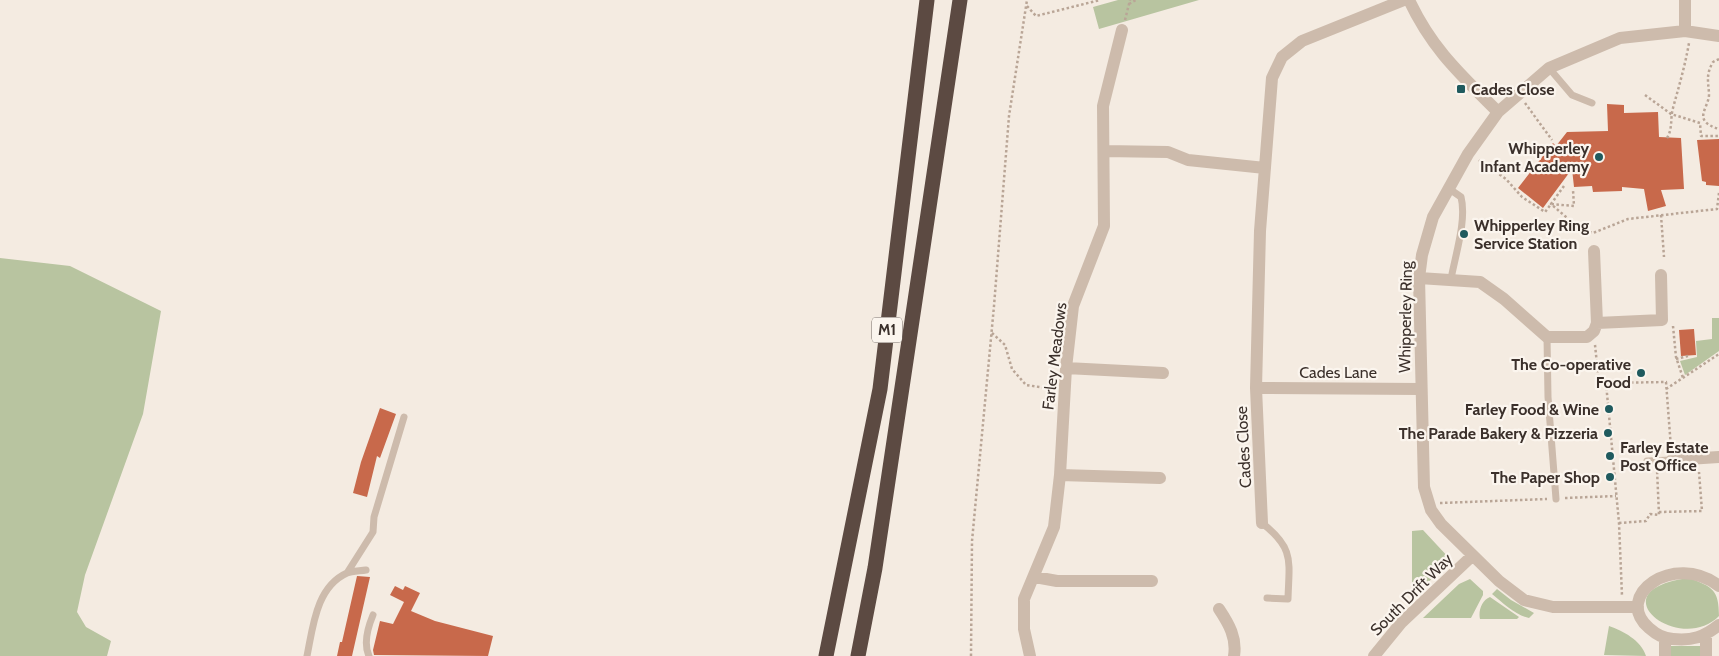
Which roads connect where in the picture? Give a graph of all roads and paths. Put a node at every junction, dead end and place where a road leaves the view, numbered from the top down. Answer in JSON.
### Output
{"nodes":[{"id":1,"x":927,"y":0,"type":"edge"},
{"id":2,"x":960,"y":0,"type":"edge"},
{"id":3,"x":1028,"y":0,"type":"edge"},
{"id":4,"x":1100,"y":0,"type":"edge"},
{"id":5,"x":1136,"y":0,"type":"edge"},
{"id":6,"x":1404,"y":0,"type":"edge"},
{"id":7,"x":1409,"y":0,"type":"edge"},
{"id":8,"x":1685,"y":0,"type":"edge"},
{"id":9,"x":1130,"y":2,"type":"edge"},
{"id":10,"x":1027,"y":6,"type":"junction"},
{"id":11,"x":1122,"y":30,"type":"joint"},
{"id":12,"x":1688,"y":32,"type":"junction"},
{"id":13,"x":1719,"y":36,"type":"edge"},
{"id":14,"x":1719,"y":59,"type":"edge"},
{"id":15,"x":1549,"y":68,"type":"junction"},
{"id":16,"x":1518,"y":94,"type":"junction"},
{"id":17,"x":1645,"y":95,"type":"dead end"},
{"id":18,"x":1592,"y":103,"type":"dead end"},
{"id":19,"x":1498,"y":112,"type":"junction"},
{"id":20,"x":1671,"y":114,"type":"junction"},
{"id":21,"x":1704,"y":118,"type":"junction"},
{"id":22,"x":1700,"y":123,"type":"junction"},
{"id":23,"x":1719,"y":128,"type":"edge"},
{"id":24,"x":1719,"y":136,"type":"edge"},
{"id":25,"x":1666,"y":138,"type":"dead end"},
{"id":26,"x":1552,"y":140,"type":"dead end"},
{"id":27,"x":1104,"y":151,"type":"junction"},
{"id":28,"x":1469,"y":152,"type":"junction"},
{"id":29,"x":1265,"y":168,"type":"junction"},
{"id":30,"x":1564,"y":186,"type":"dead end"},
{"id":31,"x":1448,"y":188,"type":"junction"},
{"id":32,"x":1573,"y":190,"type":"dead end"},
{"id":33,"x":1719,"y":193,"type":"edge"},
{"id":34,"x":1551,"y":204,"type":"junction"},
{"id":35,"x":1662,"y":215,"type":"junction"},
{"id":36,"x":1594,"y":251,"type":"dead end"},
{"id":37,"x":1664,"y":257,"type":"dead end"},
{"id":38,"x":1661,"y":275,"type":"dead end"},
{"id":39,"x":1419,"y":278,"type":"junction"},
{"id":40,"x":1451,"y":279,"type":"junction"},
{"id":41,"x":1662,"y":320,"type":"junction"},
{"id":42,"x":1596,"y":327,"type":"junction"},
{"id":43,"x":992,"y":334,"type":"junction"},
{"id":44,"x":1547,"y":337,"type":"junction"},
{"id":45,"x":1719,"y":354,"type":"edge"},
{"id":46,"x":1688,"y":356,"type":"dead end"},
{"id":47,"x":1676,"y":359,"type":"junction"},
{"id":48,"x":1066,"y":368,"type":"junction"},
{"id":49,"x":1163,"y":373,"type":"dead end"},
{"id":50,"x":1683,"y":378,"type":"junction"},
{"id":51,"x":1606,"y":383,"type":"junction"},
{"id":52,"x":1256,"y":388,"type":"junction"},
{"id":53,"x":1420,"y":389,"type":"junction"},
{"id":54,"x":1666,"y":389,"type":"junction"},
{"id":55,"x":1064,"y":392,"type":"junction"},
{"id":56,"x":404,"y":417,"type":"dead end"},
{"id":57,"x":1719,"y":458,"type":"edge"},
{"id":58,"x":1656,"y":460,"type":"junction"},
{"id":59,"x":1672,"y":460,"type":"junction"},
{"id":60,"x":1647,"y":461,"type":"dead end"},
{"id":61,"x":1699,"y":472,"type":"dead end"},
{"id":62,"x":1060,"y":475,"type":"junction"},
{"id":63,"x":1160,"y":478,"type":"dead end"},
{"id":64,"x":1616,"y":496,"type":"junction"},
{"id":65,"x":1556,"y":499,"type":"junction"},
{"id":66,"x":1428,"y":504,"type":"junction"},
{"id":67,"x":1659,"y":512,"type":"junction"},
{"id":68,"x":1262,"y":523,"type":"joint"},
{"id":69,"x":1619,"y":523,"type":"junction"},
{"id":70,"x":1472,"y":556,"type":"junction"},
{"id":71,"x":366,"y":570,"type":"dead end"},
{"id":72,"x":347,"y":573,"type":"junction"},
{"id":73,"x":1035,"y":577,"type":"junction"},
{"id":74,"x":1152,"y":581,"type":"dead end"},
{"id":75,"x":1719,"y":586,"type":"edge"},
{"id":76,"x":1266,"y":598,"type":"dead end"},
{"id":77,"x":1638,"y":606,"type":"junction"},
{"id":78,"x":1623,"y":607,"type":"junction"},
{"id":79,"x":1219,"y":609,"type":"dead end"},
{"id":80,"x":373,"y":615,"type":"dead end"},
{"id":81,"x":1719,"y":625,"type":"edge"},
{"id":82,"x":1706,"y":636,"type":"junction"},
{"id":83,"x":1665,"y":638,"type":"junction"},
{"id":84,"x":307,"y":656,"type":"edge"},
{"id":85,"x":369,"y":656,"type":"edge"},
{"id":86,"x":826,"y":656,"type":"edge"},
{"id":87,"x":858,"y":656,"type":"edge"},
{"id":88,"x":971,"y":656,"type":"edge"},
{"id":89,"x":1030,"y":656,"type":"edge"},
{"id":90,"x":1234,"y":656,"type":"edge"},
{"id":91,"x":1374,"y":656,"type":"edge"},
{"id":92,"x":1665,"y":656,"type":"edge"},
{"id":93,"x":1706,"y":656,"type":"edge"}],
"edges":[{"from":1,"to":86,"type":"highway","number":"M1"},
{"from":2,"to":87,"type":"highway","number":"M1"},
{"from":3,"to":10,"type":"path"},
{"from":4,"to":10,"type":"path"},
{"from":5,"to":9,"type":"path"},
{"from":6,"to":29,"type":"street","name":"Cades Close"},
{"from":7,"to":19,"type":"street"},
{"from":8,"to":12,"type":"street"},
{"from":9,"to":11,"type":"path"},
{"from":10,"to":43,"type":"path"},
{"from":11,"to":27,"type":"street","name":"Farley Meadows"},
{"from":12,"to":13,"type":"street","name":"Whipperley Ring"},
{"from":12,"to":15,"type":"street","name":"Whipperley Ring"},
{"from":12,"to":20,"type":"path"},
{"from":14,"to":21,"type":"path"},
{"from":15,"to":16,"type":"street","name":"Whipperley Ring"},
{"from":15,"to":18,"type":"lane"},
{"from":16,"to":19,"type":"street","name":"Whipperley Ring"},
{"from":16,"to":26,"type":"path"},
{"from":17,"to":20,"type":"path"},
{"from":19,"to":28,"type":"street","name":"Whipperley Ring"},
{"from":20,"to":22,"type":"path"},
{"from":20,"to":25,"type":"path"},
{"from":21,"to":22,"type":"path"},
{"from":21,"to":23,"type":"path"},
{"from":22,"to":24,"type":"path"},
{"from":27,"to":29,"type":"street"},
{"from":27,"to":48,"type":"street","name":"Farley Meadows"},
{"from":28,"to":31,"type":"street","name":"Whipperley Ring"},
{"from":28,"to":34,"type":"path"},
{"from":29,"to":52,"type":"street","name":"Cades Close"},
{"from":30,"to":34,"type":"path"},
{"from":31,"to":39,"type":"street","name":"Whipperley Ring"},
{"from":31,"to":40,"type":"lane"},
{"from":32,"to":34,"type":"path"},
{"from":33,"to":35,"type":"path"},
{"from":34,"to":35,"type":"path"},
{"from":35,"to":37,"type":"path"},
{"from":36,"to":42,"type":"street"},
{"from":38,"to":41,"type":"street"},
{"from":39,"to":40,"type":"street"},
{"from":39,"to":53,"type":"street","name":"Whipperley Ring"},
{"from":40,"to":44,"type":"street"},
{"from":41,"to":42,"type":"street"},
{"from":41,"to":47,"type":"path"},
{"from":42,"to":44,"type":"street"},
{"from":42,"to":51,"type":"path"},
{"from":43,"to":55,"type":"path"},
{"from":43,"to":88,"type":"path"},
{"from":44,"to":65,"type":"lane"},
{"from":45,"to":50,"type":"path"},
{"from":46,"to":47,"type":"path"},
{"from":47,"to":50,"type":"path"},
{"from":48,"to":49,"type":"street"},
{"from":48,"to":55,"type":"street","name":"Farley Meadows"},
{"from":50,"to":54,"type":"path"},
{"from":51,"to":54,"type":"path"},
{"from":51,"to":64,"type":"path"},
{"from":52,"to":53,"type":"street","name":"Cades Lane"},
{"from":52,"to":68,"type":"street","name":"Cades Close"},
{"from":53,"to":66,"type":"street","name":"Whipperley Ring"},
{"from":54,"to":59,"type":"path"},
{"from":55,"to":62,"type":"street","name":"Farley Meadows"},
{"from":56,"to":72,"type":"lane"},
{"from":57,"to":59,"type":"street"},
{"from":58,"to":59,"type":"lane"},
{"from":58,"to":60,"type":"lane"},
{"from":58,"to":67,"type":"path"},
{"from":61,"to":67,"type":"path"},
{"from":62,"to":63,"type":"street"},
{"from":62,"to":73,"type":"street","name":"Farley Meadows"},
{"from":64,"to":65,"type":"path"},
{"from":64,"to":69,"type":"path"},
{"from":65,"to":66,"type":"path"},
{"from":66,"to":70,"type":"street","name":"Whipperley Ring"},
{"from":67,"to":69,"type":"path"},
{"from":68,"to":76,"type":"lane"},
{"from":69,"to":78,"type":"path"},
{"from":70,"to":78,"type":"street","name":"Whipperley Ring"},
{"from":70,"to":91,"type":"street","name":"South Drift Way"},
{"from":71,"to":72,"type":"lane"},
{"from":72,"to":84,"type":"lane"},
{"from":73,"to":74,"type":"street"},
{"from":73,"to":89,"type":"street","name":"Farley Meadows"},
{"from":75,"to":77,"type":"street"},
{"from":77,"to":78,"type":"street","name":"Whipperley Ring"},
{"from":77,"to":83,"type":"street"},
{"from":79,"to":90,"type":"street"},
{"from":80,"to":85,"type":"lane"},
{"from":81,"to":82,"type":"street"},
{"from":82,"to":83,"type":"street"},
{"from":82,"to":93,"type":"street"},
{"from":83,"to":92,"type":"street"}]}
